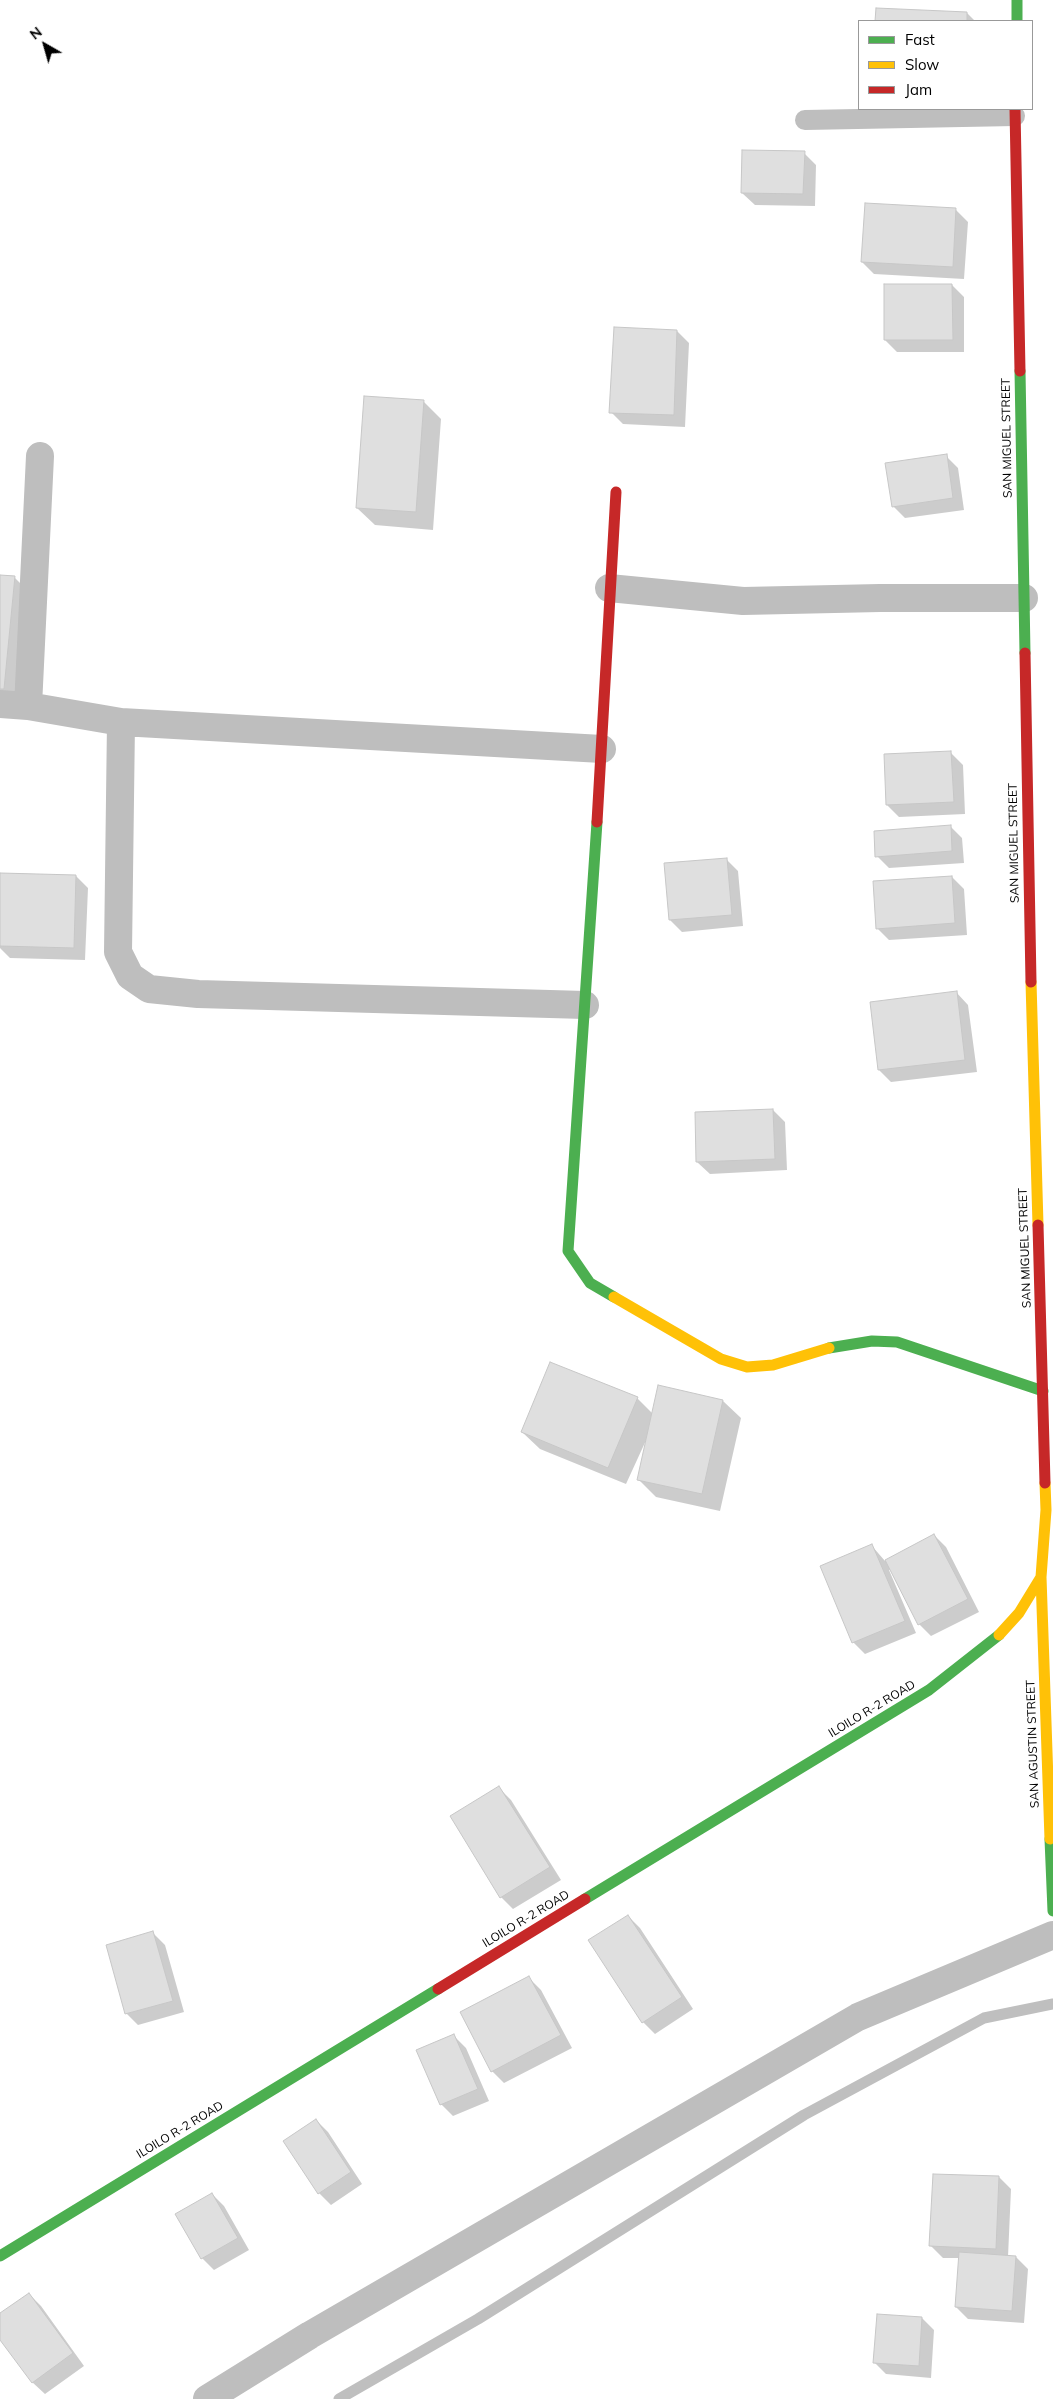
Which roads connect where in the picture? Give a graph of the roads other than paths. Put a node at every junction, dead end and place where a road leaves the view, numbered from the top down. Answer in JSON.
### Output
{"nodes":[{"id":1,"x":1017,"y":0,"type":"edge"},
{"id":2,"x":1017,"y":20,"type":"edge"},
{"id":3,"x":1015,"y":112,"type":"edge"},
{"id":4,"x":805,"y":120,"type":"dead end"},
{"id":5,"x":40,"y":456,"type":"dead end"},
{"id":6,"x":616,"y":492,"type":"dead end"},
{"id":7,"x":609,"y":588,"type":"junction"},
{"id":8,"x":1024,"y":598,"type":"junction"},
{"id":9,"x":0,"y":704,"type":"edge"},
{"id":10,"x":28,"y":706,"type":"junction"},
{"id":11,"x":121,"y":722,"type":"junction"},
{"id":12,"x":602,"y":749,"type":"junction"},
{"id":13,"x":585,"y":1004,"type":"junction"},
{"id":14,"x":1043,"y":1391,"type":"junction"},
{"id":15,"x":1041,"y":1576,"type":"junction"},
{"id":16,"x":1053,"y":1910,"type":"edge"},
{"id":17,"x":1053,"y":1935,"type":"edge"},
{"id":18,"x":0,"y":2256,"type":"edge"},
{"id":19,"x":207,"y":2399,"type":"edge"}],
"edges":[{"from":1,"to":2,"type":"main road"},
{"from":3,"to":4,"type":"lane"},
{"from":3,"to":8,"type":"main road","name":"SAN MIGUEL STREET"},
{"from":5,"to":10,"type":"street"},
{"from":6,"to":7,"type":"main road"},
{"from":7,"to":8,"type":"street"},
{"from":7,"to":12,"type":"main road"},
{"from":8,"to":14,"type":"main road","name":"SAN MIGUEL STREET"},
{"from":9,"to":10,"type":"street"},
{"from":10,"to":11,"type":"street"},
{"from":11,"to":12,"type":"street"},
{"from":11,"to":13,"type":"street"},
{"from":12,"to":13,"type":"main road"},
{"from":13,"to":14,"type":"main road"},
{"from":14,"to":15,"type":"main road","name":"SAN MIGUEL STREET"},
{"from":15,"to":16,"type":"main road","name":"SAN AGUSTIN STREET"},
{"from":15,"to":18,"type":"main road","name":"ILOILO R-2 ROAD"},
{"from":17,"to":19,"type":"street"}]}
